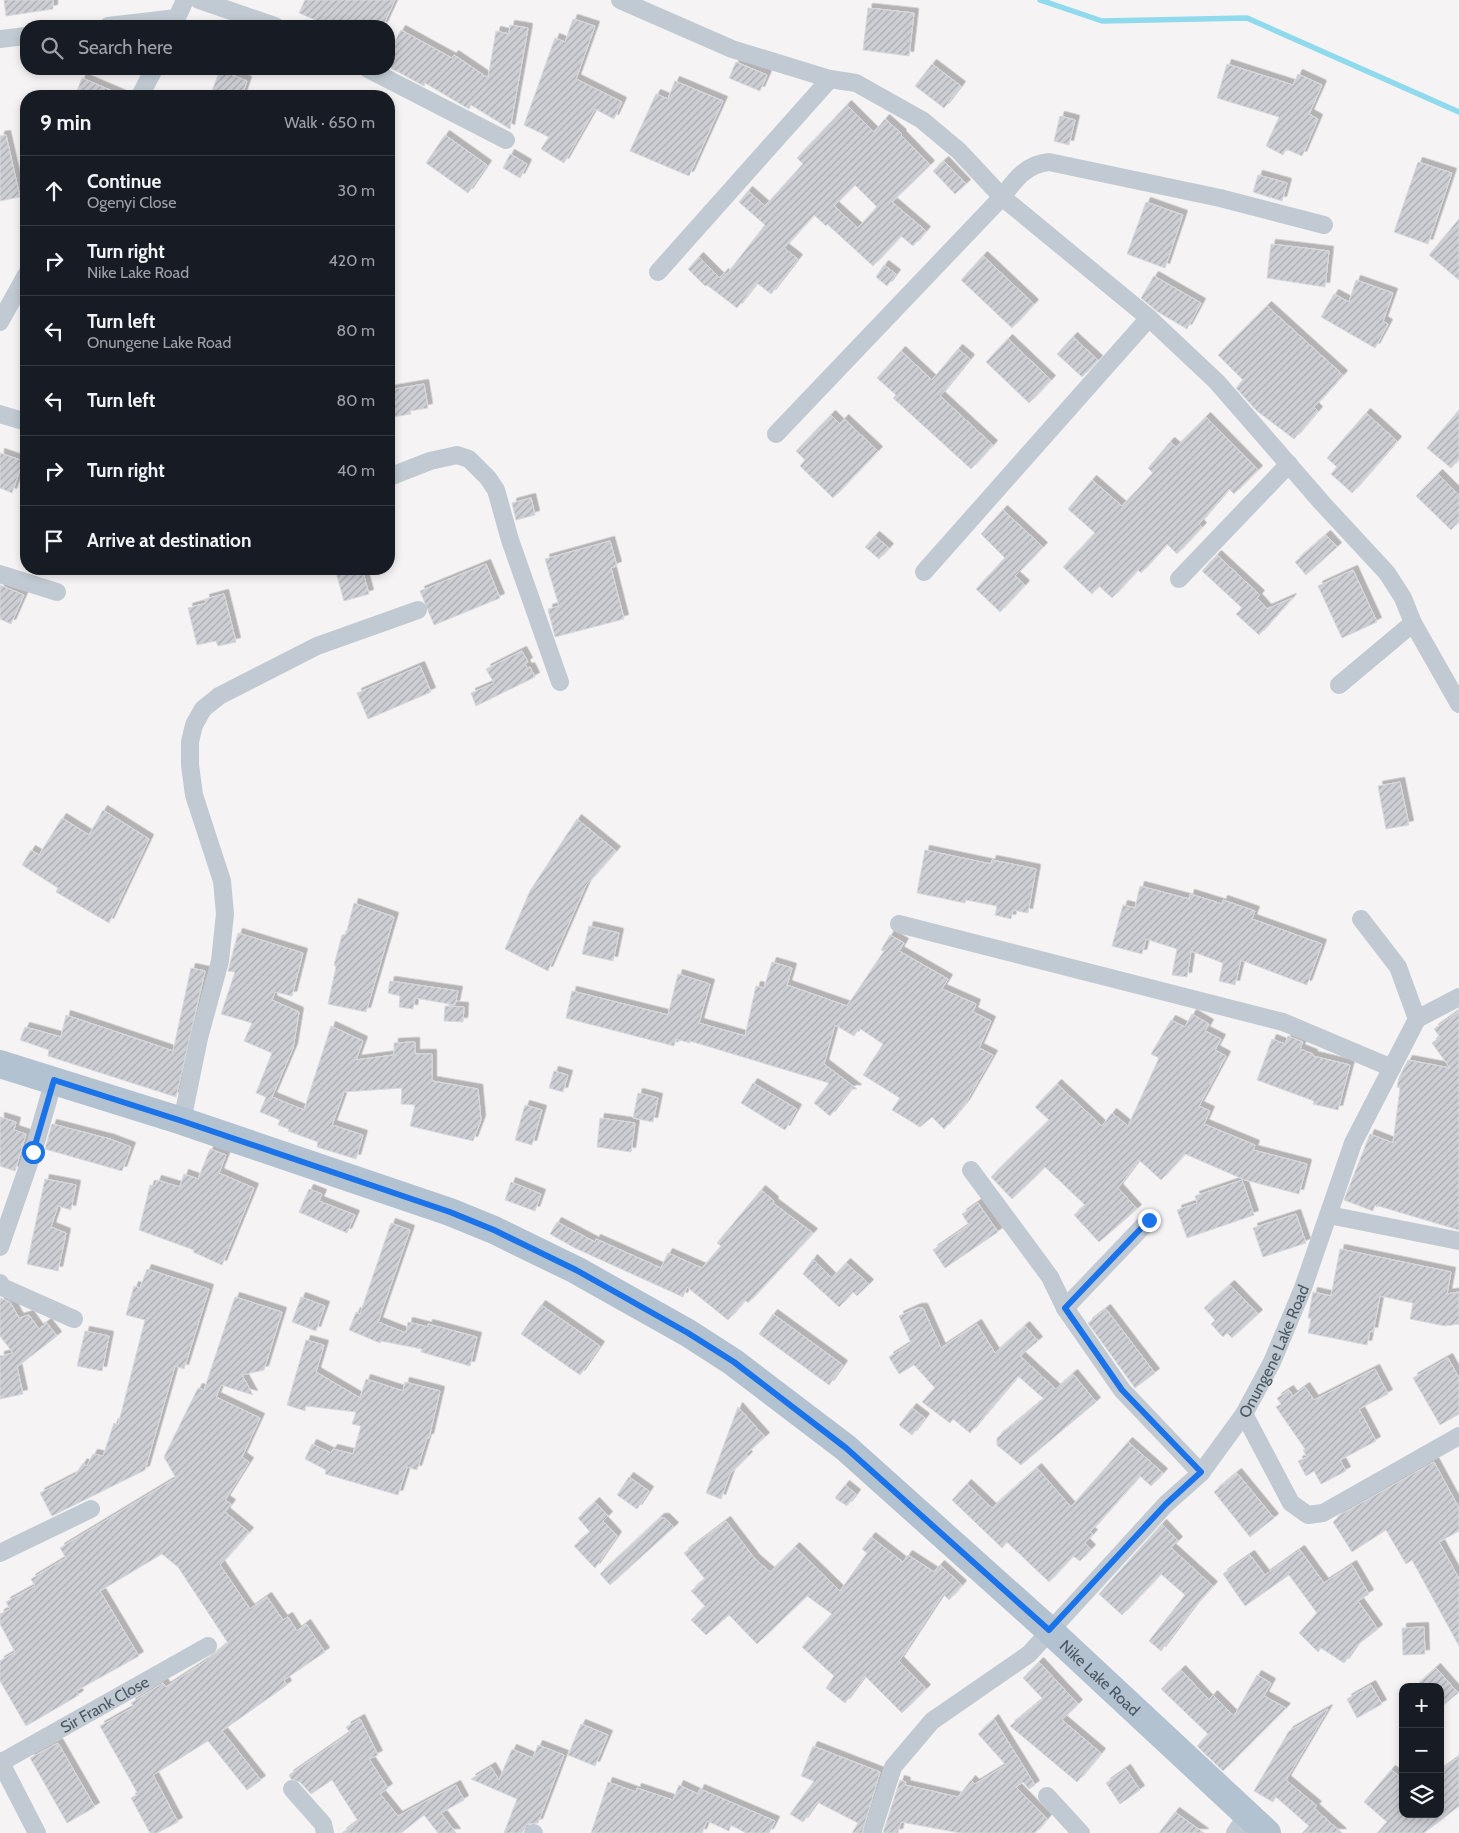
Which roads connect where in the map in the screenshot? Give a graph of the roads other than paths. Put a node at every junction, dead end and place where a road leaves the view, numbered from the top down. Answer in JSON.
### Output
{"nodes":[{"id":1,"x":185,"y":0,"type":"edge"},
{"id":2,"x":200,"y":0,"type":"edge"},
{"id":3,"x":620,"y":0,"type":"edge"},
{"id":4,"x":176,"y":20,"type":"edge"},
{"id":5,"x":258,"y":20,"type":"edge"},
{"id":6,"x":20,"y":37,"type":"edge"},
{"id":7,"x":0,"y":39,"type":"edge"},
{"id":8,"x":151,"y":75,"type":"edge"},
{"id":9,"x":380,"y":75,"type":"edge"},
{"id":10,"x":830,"y":79,"type":"junction"},
{"id":11,"x":143,"y":90,"type":"edge"},
{"id":12,"x":506,"y":140,"type":"dead end"},
{"id":13,"x":1002,"y":197,"type":"junction"},
{"id":14,"x":1324,"y":225,"type":"dead end"},
{"id":15,"x":658,"y":272,"type":"dead end"},
{"id":16,"x":20,"y":286,"type":"edge"},
{"id":17,"x":1148,"y":318,"type":"junction"},
{"id":18,"x":0,"y":322,"type":"edge"},
{"id":19,"x":0,"y":414,"type":"edge"},
{"id":20,"x":20,"y":420,"type":"edge"},
{"id":21,"x":776,"y":434,"type":"dead end"},
{"id":22,"x":1289,"y":464,"type":"junction"},
{"id":23,"x":395,"y":475,"type":"edge"},
{"id":24,"x":924,"y":572,"type":"dead end"},
{"id":25,"x":0,"y":574,"type":"edge"},
{"id":26,"x":1179,"y":579,"type":"dead end"},
{"id":27,"x":57,"y":592,"type":"dead end"},
{"id":28,"x":418,"y":610,"type":"dead end"},
{"id":29,"x":1412,"y":623,"type":"junction"},
{"id":30,"x":560,"y":682,"type":"dead end"},
{"id":31,"x":1339,"y":685,"type":"dead end"},
{"id":32,"x":1459,"y":704,"type":"edge"},
{"id":33,"x":1361,"y":919,"type":"dead end"},
{"id":34,"x":899,"y":924,"type":"dead end"},
{"id":35,"x":1459,"y":997,"type":"edge"},
{"id":36,"x":1417,"y":1020,"type":"junction"},
{"id":37,"x":0,"y":1064,"type":"edge"},
{"id":38,"x":1392,"y":1068,"type":"junction"},
{"id":39,"x":54,"y":1080,"type":"junction"},
{"id":40,"x":182,"y":1121,"type":"junction"},
{"id":41,"x":971,"y":1170,"type":"dead end"},
{"id":42,"x":1329,"y":1215,"type":"junction"},
{"id":43,"x":1149,"y":1220,"type":"dead end"},
{"id":44,"x":1459,"y":1241,"type":"edge"},
{"id":45,"x":0,"y":1247,"type":"edge"},
{"id":46,"x":0,"y":1283,"type":"edge"},
{"id":47,"x":1065,"y":1308,"type":"junction"},
{"id":48,"x":74,"y":1319,"type":"dead end"},
{"id":49,"x":1244,"y":1414,"type":"junction"},
{"id":50,"x":1459,"y":1436,"type":"edge"},
{"id":51,"x":1201,"y":1472,"type":"junction"},
{"id":52,"x":91,"y":1509,"type":"dead end"},
{"id":53,"x":0,"y":1553,"type":"edge"},
{"id":54,"x":1049,"y":1630,"type":"junction"},
{"id":55,"x":208,"y":1646,"type":"dead end"},
{"id":56,"x":0,"y":1762,"type":"edge"},
{"id":57,"x":292,"y":1789,"type":"dead end"},
{"id":58,"x":1047,"y":1796,"type":"dead end"},
{"id":59,"x":1241,"y":1824,"type":"edge"},
{"id":60,"x":38,"y":1833,"type":"edge"},
{"id":61,"x":325,"y":1833,"type":"edge"},
{"id":62,"x":872,"y":1833,"type":"edge"},
{"id":63,"x":1081,"y":1833,"type":"edge"},
{"id":64,"x":1267,"y":1833,"type":"edge"}],
"edges":[{"from":1,"to":4,"type":"street"},
{"from":2,"to":5,"type":"street"},
{"from":3,"to":10,"type":"street"},
{"from":6,"to":7,"type":"street"},
{"from":8,"to":11,"type":"street"},
{"from":9,"to":12,"type":"street"},
{"from":10,"to":13,"type":"street"},
{"from":10,"to":15,"type":"street"},
{"from":13,"to":14,"type":"street"},
{"from":13,"to":17,"type":"street"},
{"from":13,"to":21,"type":"street"},
{"from":16,"to":18,"type":"street"},
{"from":17,"to":22,"type":"street"},
{"from":17,"to":24,"type":"street"},
{"from":19,"to":20,"type":"street"},
{"from":22,"to":26,"type":"street"},
{"from":22,"to":29,"type":"street"},
{"from":23,"to":30,"type":"street"},
{"from":25,"to":27,"type":"street"},
{"from":28,"to":40,"type":"street"},
{"from":29,"to":31,"type":"street"},
{"from":29,"to":32,"type":"street"},
{"from":33,"to":36,"type":"street"},
{"from":34,"to":38,"type":"street"},
{"from":35,"to":36,"type":"street"},
{"from":36,"to":38,"type":"street","name":"Onungene Lake Road"},
{"from":37,"to":39,"type":"main road","name":"Nike Lake Road"},
{"from":38,"to":42,"type":"street","name":"Onungene Lake Road"},
{"from":39,"to":40,"type":"main road","name":"Nike Lake Road"},
{"from":39,"to":45,"type":"street"},
{"from":40,"to":54,"type":"main road","name":"Nike Lake Road"},
{"from":41,"to":47,"type":"street"},
{"from":42,"to":44,"type":"street"},
{"from":42,"to":49,"type":"street","name":"Onungene Lake Road"},
{"from":43,"to":47,"type":"street"},
{"from":46,"to":48,"type":"street"},
{"from":47,"to":51,"type":"street"},
{"from":49,"to":50,"type":"street"},
{"from":49,"to":51,"type":"street","name":"Onungene Lake Road"},
{"from":51,"to":54,"type":"street","name":"Onungene Lake Road"},
{"from":52,"to":53,"type":"street"},
{"from":54,"to":59,"type":"main road","name":"Nike Lake Road"},
{"from":54,"to":62,"type":"street","name":"Onungene Lake Road"},
{"from":55,"to":56,"type":"street","name":"Sir Frank Close"},
{"from":56,"to":60,"type":"street"},
{"from":57,"to":61,"type":"street"},
{"from":58,"to":63,"type":"street"},
{"from":59,"to":64,"type":"main road","name":"Nike Lake Road"}]}
